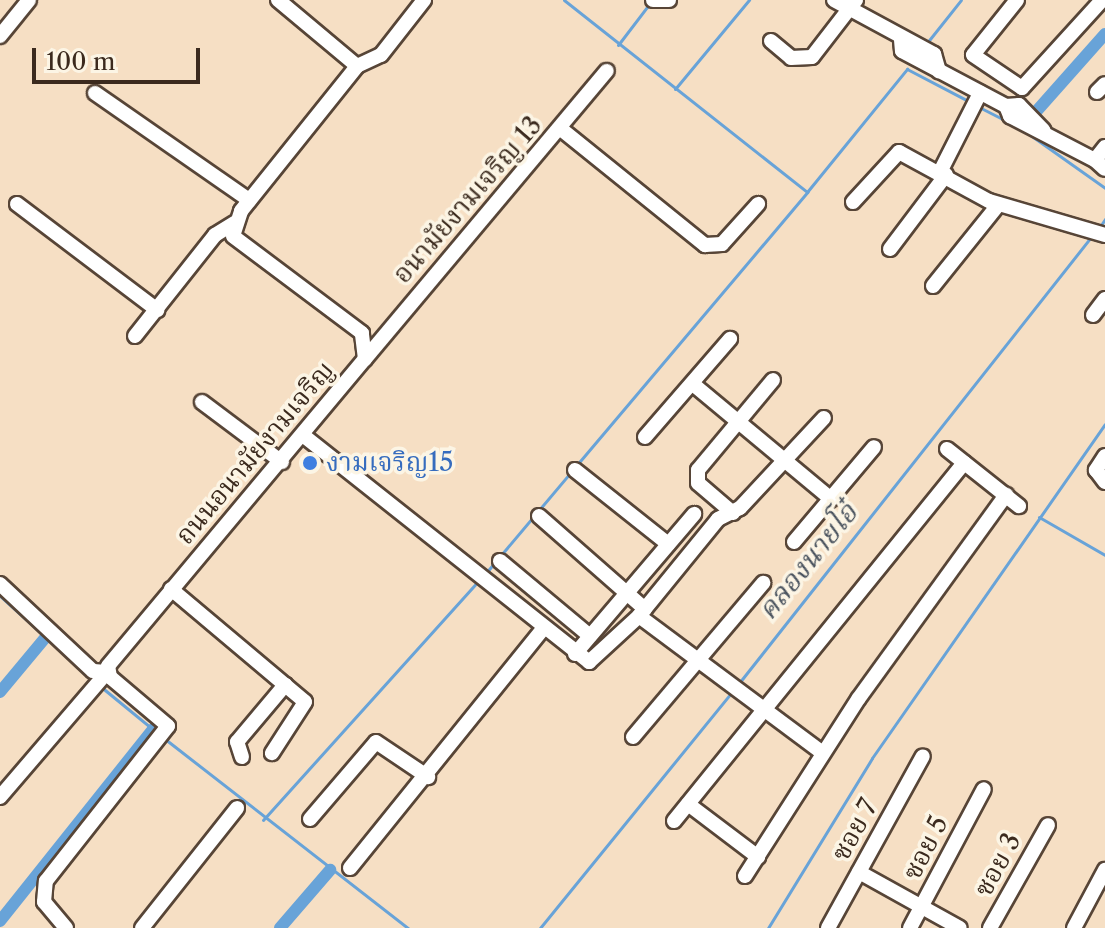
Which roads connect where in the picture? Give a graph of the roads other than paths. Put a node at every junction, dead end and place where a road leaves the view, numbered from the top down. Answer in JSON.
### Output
{"nodes":[{"id":1,"x":29,"y":0,"type":"edge"},
{"id":2,"x":424,"y":0,"type":"edge"},
{"id":3,"x":1017,"y":0,"type":"edge"},
{"id":4,"x":1102,"y":0,"type":"edge"},
{"id":5,"x":279,"y":1,"type":"edge"},
{"id":6,"x":845,"y":3,"type":"edge"},
{"id":7,"x":0,"y":36,"type":"edge"},
{"id":8,"x":771,"y":41,"type":"dead end"},
{"id":9,"x":357,"y":66,"type":"junction"},
{"id":10,"x":607,"y":71,"type":"dead end"},
{"id":11,"x":95,"y":93,"type":"dead end"},
{"id":12,"x":978,"y":96,"type":"junction"},
{"id":13,"x":561,"y":129,"type":"junction"},
{"id":14,"x":1105,"y":147,"type":"edge"},
{"id":15,"x":1100,"y":165,"type":"edge"},
{"id":16,"x":943,"y":174,"type":"junction"},
{"id":17,"x":249,"y":200,"type":"junction"},
{"id":18,"x":853,"y":202,"type":"dead end"},
{"id":19,"x":17,"y":204,"type":"dead end"},
{"id":20,"x":758,"y":204,"type":"dead end"},
{"id":21,"x":999,"y":204,"type":"junction"},
{"id":22,"x":234,"y":223,"type":"junction"},
{"id":23,"x":1105,"y":235,"type":"edge"},
{"id":24,"x":890,"y":249,"type":"dead end"},
{"id":25,"x":933,"y":286,"type":"dead end"},
{"id":26,"x":1105,"y":299,"type":"edge"},
{"id":27,"x":157,"y":310,"type":"junction"},
{"id":28,"x":1093,"y":315,"type":"dead end"},
{"id":29,"x":135,"y":336,"type":"dead end"},
{"id":30,"x":730,"y":339,"type":"dead end"},
{"id":31,"x":365,"y":359,"type":"junction"},
{"id":32,"x":773,"y":380,"type":"dead end"},
{"id":33,"x":693,"y":384,"type":"junction"},
{"id":34,"x":202,"y":402,"type":"dead end"},
{"id":35,"x":824,"y":418,"type":"dead end"},
{"id":36,"x":737,"y":422,"type":"junction"},
{"id":37,"x":304,"y":436,"type":"junction"},
{"id":38,"x":645,"y":437,"type":"dead end"},
{"id":39,"x":874,"y":447,"type":"dead end"},
{"id":40,"x":947,"y":449,"type":"dead end"},
{"id":41,"x":1105,"y":456,"type":"edge"},
{"id":42,"x":783,"y":461,"type":"junction"},
{"id":43,"x":282,"y":462,"type":"junction"},
{"id":44,"x":964,"y":463,"type":"junction"},
{"id":45,"x":575,"y":470,"type":"dead end"},
{"id":46,"x":1105,"y":482,"type":"edge"},
{"id":47,"x":1006,"y":495,"type":"junction"},
{"id":48,"x":831,"y":499,"type":"junction"},
{"id":49,"x":1019,"y":506,"type":"dead end"},
{"id":50,"x":733,"y":513,"type":"junction"},
{"id":51,"x":694,"y":514,"type":"dead end"},
{"id":52,"x":539,"y":516,"type":"dead end"},
{"id":53,"x":794,"y":542,"type":"dead end"},
{"id":54,"x":668,"y":544,"type":"junction"},
{"id":55,"x":500,"y":561,"type":"dead end"},
{"id":56,"x":763,"y":583,"type":"dead end"},
{"id":57,"x":0,"y":584,"type":"edge"},
{"id":58,"x":171,"y":589,"type":"junction"},
{"id":59,"x":626,"y":592,"type":"junction"},
{"id":60,"x":642,"y":612,"type":"junction"},
{"id":61,"x":543,"y":629,"type":"junction"},
{"id":62,"x":590,"y":636,"type":"junction"},
{"id":63,"x":575,"y":654,"type":"junction"},
{"id":64,"x":698,"y":660,"type":"junction"},
{"id":65,"x":107,"y":672,"type":"junction"},
{"id":66,"x":285,"y":685,"type":"junction"},
{"id":67,"x":762,"y":713,"type":"junction"},
{"id":68,"x":633,"y":737,"type":"dead end"},
{"id":69,"x":272,"y":753,"type":"dead end"},
{"id":70,"x":823,"y":753,"type":"junction"},
{"id":71,"x":923,"y":756,"type":"dead end"},
{"id":72,"x":242,"y":757,"type":"dead end"},
{"id":73,"x":428,"y":777,"type":"junction"},
{"id":74,"x":984,"y":789,"type":"dead end"},
{"id":75,"x":0,"y":797,"type":"edge"},
{"id":76,"x":688,"y":804,"type":"junction"},
{"id":77,"x":237,"y":808,"type":"dead end"},
{"id":78,"x":310,"y":819,"type":"dead end"},
{"id":79,"x":674,"y":821,"type":"dead end"},
{"id":80,"x":1048,"y":825,"type":"dead end"},
{"id":81,"x":758,"y":857,"type":"junction"},
{"id":82,"x":350,"y":868,"type":"dead end"},
{"id":83,"x":1105,"y":870,"type":"edge"},
{"id":84,"x":859,"y":872,"type":"junction"},
{"id":85,"x":745,"y":876,"type":"dead end"},
{"id":86,"x":922,"y":907,"type":"junction"},
{"id":87,"x":66,"y":928,"type":"edge"},
{"id":88,"x":142,"y":928,"type":"edge"},
{"id":89,"x":828,"y":928,"type":"edge"},
{"id":90,"x":910,"y":928,"type":"edge"},
{"id":91,"x":960,"y":928,"type":"edge"},
{"id":92,"x":990,"y":928,"type":"edge"},
{"id":93,"x":1074,"y":928,"type":"edge"}],
"edges":[{"from":1,"to":7,"type":"street"},
{"from":2,"to":9,"type":"street"},
{"from":3,"to":4,"type":"street"},
{"from":5,"to":9,"type":"street"},
{"from":6,"to":8,"type":"street"},
{"from":6,"to":12,"type":"street"},
{"from":9,"to":17,"type":"street"},
{"from":10,"to":13,"type":"street","name":"อนามัยงามเจริญ 13"},
{"from":11,"to":17,"type":"street"},
{"from":12,"to":15,"type":"street"},
{"from":12,"to":16,"type":"street"},
{"from":13,"to":20,"type":"street"},
{"from":13,"to":31,"type":"street","name":"อนามัยงามเจริญ 13"},
{"from":14,"to":15,"type":"street"},
{"from":16,"to":18,"type":"street"},
{"from":16,"to":21,"type":"street"},
{"from":16,"to":24,"type":"street"},
{"from":17,"to":22,"type":"street"},
{"from":19,"to":27,"type":"street"},
{"from":21,"to":23,"type":"street"},
{"from":21,"to":25,"type":"street"},
{"from":22,"to":27,"type":"street"},
{"from":22,"to":31,"type":"street","name":"ถนนอนามัยงามเจริญ"},
{"from":26,"to":28,"type":"street"},
{"from":27,"to":29,"type":"street"},
{"from":30,"to":33,"type":"street"},
{"from":31,"to":37,"type":"street","name":"ถนนอนามัยงามเจริญ"},
{"from":32,"to":36,"type":"street"},
{"from":33,"to":36,"type":"street"},
{"from":33,"to":38,"type":"street"},
{"from":34,"to":43,"type":"street"},
{"from":35,"to":42,"type":"street"},
{"from":36,"to":42,"type":"street"},
{"from":36,"to":50,"type":"street"},
{"from":37,"to":43,"type":"street","name":"ถนนอนามัยงามเจริญ"},
{"from":37,"to":61,"type":"street"},
{"from":39,"to":48,"type":"street"},
{"from":40,"to":44,"type":"street"},
{"from":41,"to":46,"type":"street"},
{"from":42,"to":48,"type":"street"},
{"from":42,"to":50,"type":"street"},
{"from":43,"to":58,"type":"street","name":"ถนนอนามัยงามเจริญ"},
{"from":44,"to":47,"type":"street"},
{"from":44,"to":67,"type":"street"},
{"from":45,"to":54,"type":"street"},
{"from":47,"to":49,"type":"street"},
{"from":47,"to":70,"type":"street"},
{"from":48,"to":53,"type":"street"},
{"from":50,"to":60,"type":"street"},
{"from":51,"to":54,"type":"street"},
{"from":52,"to":59,"type":"street"},
{"from":54,"to":59,"type":"street"},
{"from":55,"to":62,"type":"street"},
{"from":56,"to":64,"type":"street"},
{"from":57,"to":65,"type":"street"},
{"from":58,"to":65,"type":"street","name":"ถนนอนามัยงามเจริญ"},
{"from":58,"to":66,"type":"street"},
{"from":59,"to":60,"type":"street"},
{"from":59,"to":62,"type":"street"},
{"from":60,"to":63,"type":"street"},
{"from":60,"to":64,"type":"street"},
{"from":61,"to":63,"type":"street"},
{"from":61,"to":73,"type":"street"},
{"from":62,"to":63,"type":"street"},
{"from":64,"to":67,"type":"street"},
{"from":64,"to":68,"type":"street"},
{"from":65,"to":75,"type":"street","name":"ถนนอนามัยงามเจริญ"},
{"from":65,"to":87,"type":"street"},
{"from":66,"to":69,"type":"street"},
{"from":66,"to":72,"type":"street"},
{"from":67,"to":70,"type":"street"},
{"from":67,"to":76,"type":"street"},
{"from":70,"to":81,"type":"street"},
{"from":71,"to":84,"type":"street","name":"ซอย 7"},
{"from":73,"to":78,"type":"street"},
{"from":73,"to":82,"type":"street"},
{"from":74,"to":86,"type":"street","name":"ซอย 5"},
{"from":76,"to":79,"type":"street"},
{"from":76,"to":81,"type":"street"},
{"from":77,"to":88,"type":"street"},
{"from":80,"to":92,"type":"street","name":"ซอย 3"},
{"from":81,"to":85,"type":"street"},
{"from":83,"to":93,"type":"street"},
{"from":84,"to":86,"type":"street"},
{"from":84,"to":89,"type":"street","name":"ซอย 7"},
{"from":86,"to":90,"type":"street","name":"ซอย 5"},
{"from":86,"to":91,"type":"street"}]}
